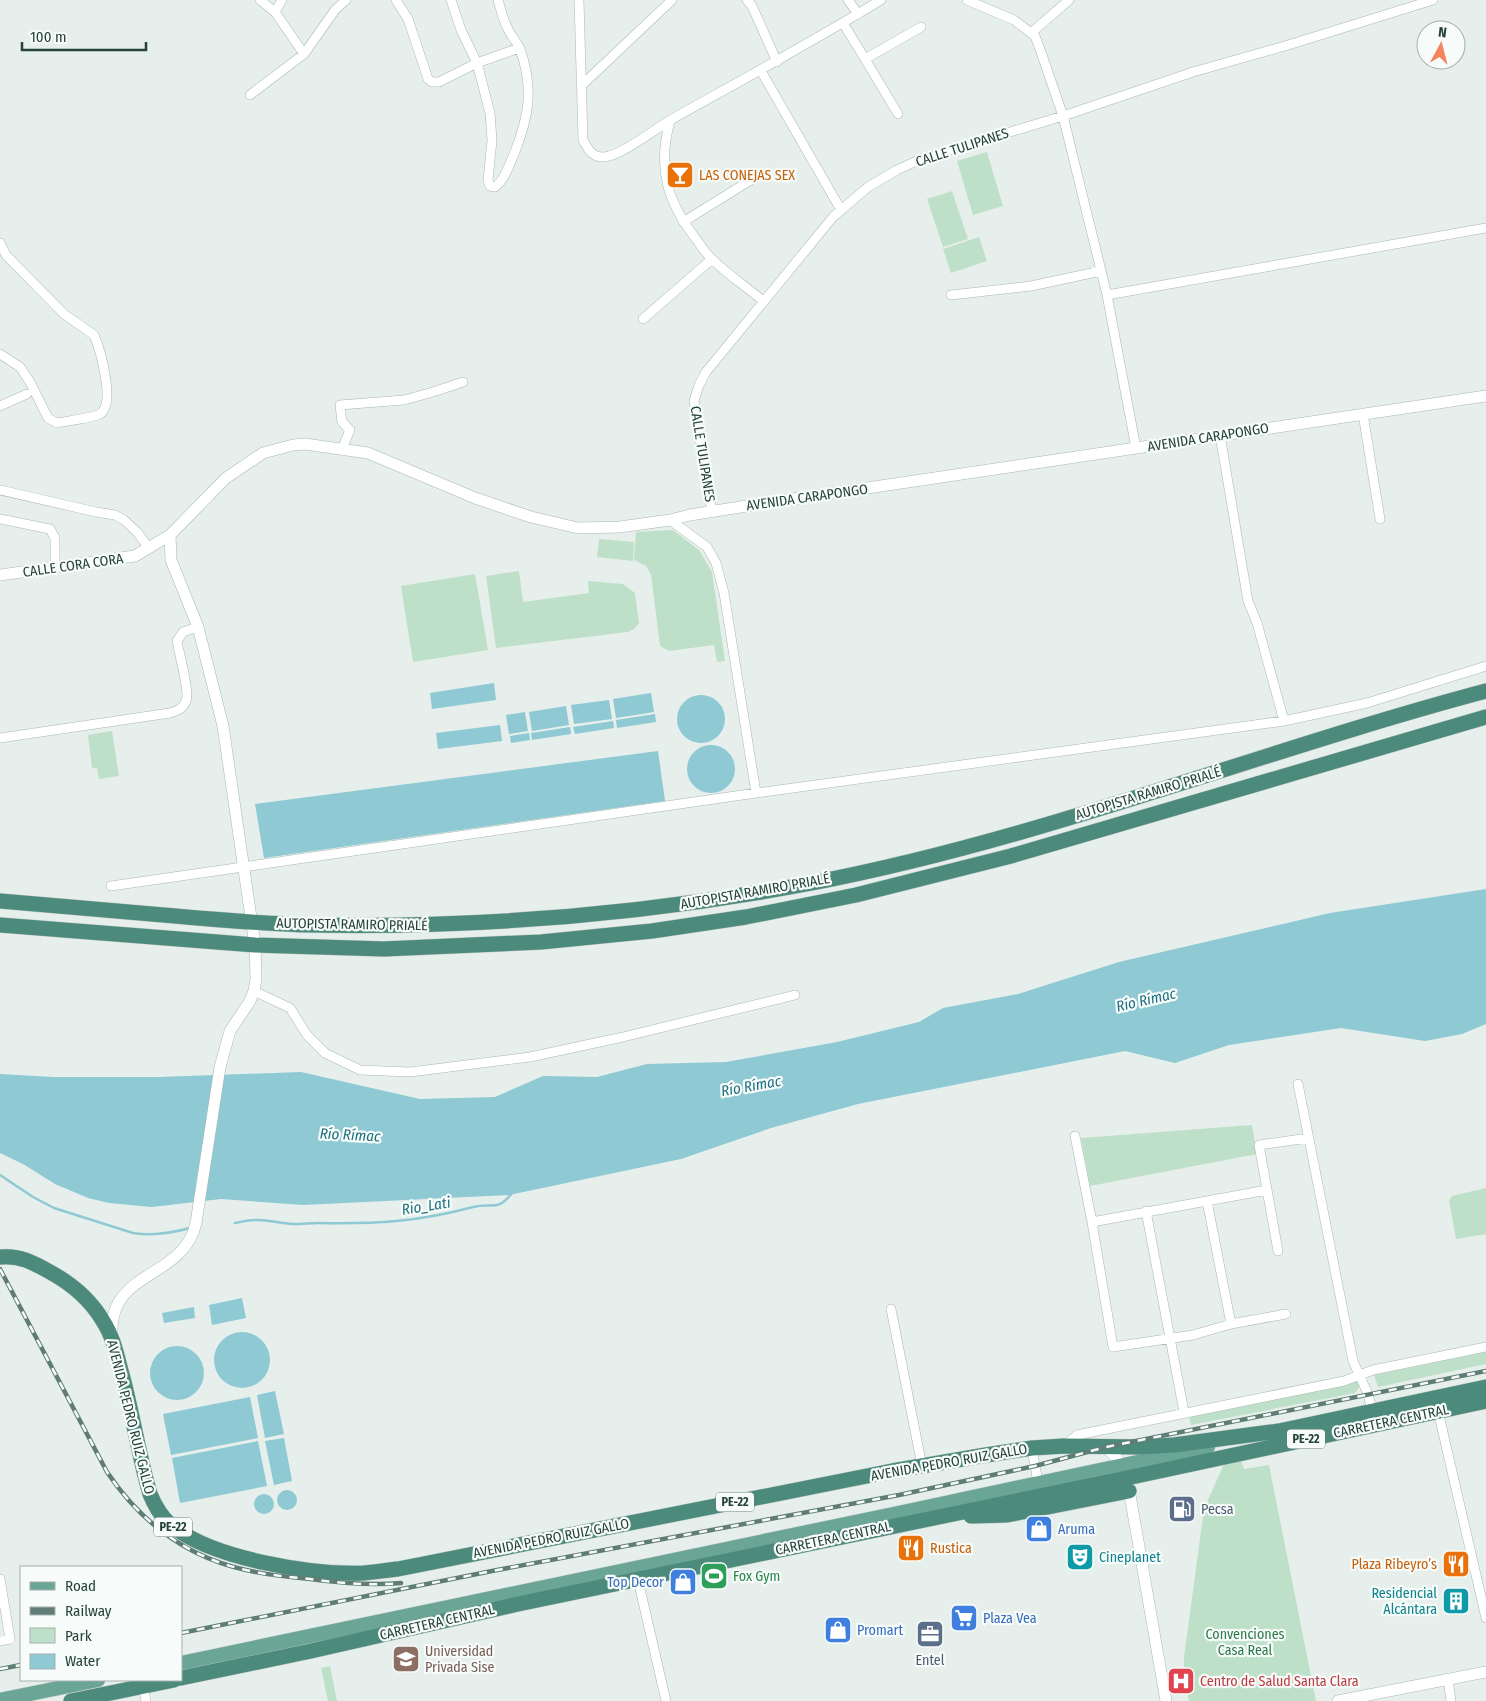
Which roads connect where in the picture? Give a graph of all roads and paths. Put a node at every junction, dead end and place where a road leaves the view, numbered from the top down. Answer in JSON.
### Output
{"nodes":[{"id":1,"x":260,"y":0,"type":"edge"},
{"id":2,"x":282,"y":0,"type":"edge"},
{"id":3,"x":346,"y":0,"type":"edge"},
{"id":4,"x":396,"y":0,"type":"edge"},
{"id":5,"x":451,"y":0,"type":"edge"},
{"id":6,"x":498,"y":0,"type":"edge"},
{"id":7,"x":579,"y":0,"type":"edge"},
{"id":8,"x":672,"y":0,"type":"edge"},
{"id":9,"x":747,"y":0,"type":"edge"},
{"id":10,"x":848,"y":0,"type":"edge"},
{"id":11,"x":881,"y":0,"type":"edge"},
{"id":12,"x":967,"y":0,"type":"edge"},
{"id":13,"x":1069,"y":0,"type":"edge"},
{"id":14,"x":1433,"y":0,"type":"edge"},
{"id":15,"x":275,"y":12,"type":"junction"},
{"id":16,"x":858,"y":14,"type":"junction"},
{"id":17,"x":843,"y":24,"type":"junction"},
{"id":18,"x":921,"y":28,"type":"dead end"},
{"id":19,"x":1031,"y":33,"type":"junction"},
{"id":20,"x":520,"y":48,"type":"junction"},
{"id":21,"x":304,"y":54,"type":"junction"},
{"id":22,"x":865,"y":59,"type":"junction"},
{"id":23,"x":777,"y":62,"type":"junction"},
{"id":24,"x":477,"y":63,"type":"junction"},
{"id":25,"x":761,"y":71,"type":"junction"},
{"id":26,"x":582,"y":86,"type":"junction"},
{"id":27,"x":250,"y":95,"type":"dead end"},
{"id":28,"x":898,"y":114,"type":"dead end"},
{"id":29,"x":1063,"y":116,"type":"junction"},
{"id":30,"x":670,"y":120,"type":"junction"},
{"id":31,"x":754,"y":178,"type":"dead end"},
{"id":32,"x":841,"y":210,"type":"junction"},
{"id":33,"x":683,"y":222,"type":"junction"},
{"id":34,"x":1486,"y":228,"type":"edge"},
{"id":35,"x":0,"y":243,"type":"edge"},
{"id":36,"x":712,"y":259,"type":"junction"},
{"id":37,"x":1101,"y":271,"type":"junction"},
{"id":38,"x":951,"y":295,"type":"dead end"},
{"id":39,"x":1107,"y":295,"type":"junction"},
{"id":40,"x":764,"y":301,"type":"junction"},
{"id":41,"x":643,"y":319,"type":"dead end"},
{"id":42,"x":0,"y":354,"type":"edge"},
{"id":43,"x":463,"y":382,"type":"dead end"},
{"id":44,"x":27,"y":394,"type":"dead end"},
{"id":45,"x":1486,"y":396,"type":"edge"},
{"id":46,"x":0,"y":406,"type":"edge"},
{"id":47,"x":1364,"y":414,"type":"junction"},
{"id":48,"x":1220,"y":435,"type":"junction"},
{"id":49,"x":1136,"y":448,"type":"junction"},
{"id":50,"x":342,"y":450,"type":"junction"},
{"id":51,"x":0,"y":490,"type":"edge"},
{"id":52,"x":712,"y":512,"type":"junction"},
{"id":53,"x":0,"y":519,"type":"edge"},
{"id":54,"x":1380,"y":519,"type":"dead end"},
{"id":55,"x":670,"y":520,"type":"junction"},
{"id":56,"x":170,"y":535,"type":"junction"},
{"id":57,"x":151,"y":548,"type":"junction"},
{"id":58,"x":171,"y":560,"type":"junction"},
{"id":59,"x":55,"y":567,"type":"junction"},
{"id":60,"x":0,"y":575,"type":"edge"},
{"id":61,"x":198,"y":627,"type":"junction"},
{"id":62,"x":1486,"y":666,"type":"edge"},
{"id":63,"x":1486,"y":691,"type":"edge"},
{"id":64,"x":1486,"y":717,"type":"edge"},
{"id":65,"x":1284,"y":721,"type":"junction"},
{"id":66,"x":0,"y":738,"type":"edge"},
{"id":67,"x":756,"y":793,"type":"junction"},
{"id":68,"x":244,"y":868,"type":"junction"},
{"id":69,"x":111,"y":886,"type":"dead end"},
{"id":70,"x":0,"y":901,"type":"edge"},
{"id":71,"x":252,"y":922,"type":"junction"},
{"id":72,"x":0,"y":925,"type":"edge"},
{"id":73,"x":255,"y":945,"type":"junction"},
{"id":74,"x":254,"y":991,"type":"junction"},
{"id":75,"x":795,"y":995,"type":"dead end"},
{"id":76,"x":1298,"y":1084,"type":"dead end"},
{"id":77,"x":1075,"y":1136,"type":"dead end"},
{"id":78,"x":1308,"y":1138,"type":"junction"},
{"id":79,"x":1268,"y":1190,"type":"junction"},
{"id":80,"x":1207,"y":1201,"type":"junction"},
{"id":81,"x":1146,"y":1211,"type":"junction"},
{"id":82,"x":1092,"y":1222,"type":"junction"},
{"id":83,"x":1278,"y":1251,"type":"dead end"},
{"id":84,"x":0,"y":1257,"type":"edge"},
{"id":85,"x":891,"y":1308,"type":"dead end"},
{"id":86,"x":1286,"y":1314,"type":"dead end"},
{"id":87,"x":1231,"y":1324,"type":"junction"},
{"id":88,"x":112,"y":1338,"type":"junction"},
{"id":89,"x":1169,"y":1338,"type":"junction"},
{"id":90,"x":1486,"y":1347,"type":"edge"},
{"id":91,"x":1360,"y":1376,"type":"junction"},
{"id":92,"x":1486,"y":1387,"type":"edge"},
{"id":93,"x":1486,"y":1401,"type":"edge"},
{"id":94,"x":1438,"y":1411,"type":"junction"},
{"id":95,"x":1184,"y":1412,"type":"junction"},
{"id":96,"x":1373,"y":1418,"type":"junction"},
{"id":97,"x":1279,"y":1432,"type":"junction"},
{"id":98,"x":1064,"y":1446,"type":"junction"},
{"id":99,"x":1106,"y":1447,"type":"junction"},
{"id":100,"x":1032,"y":1448,"type":"junction"},
{"id":101,"x":922,"y":1466,"type":"junction"},
{"id":102,"x":1127,"y":1478,"type":"junction"},
{"id":103,"x":1038,"y":1483,"type":"junction"},
{"id":104,"x":0,"y":1579,"type":"edge"},
{"id":105,"x":638,"y":1580,"type":"junction"},
{"id":106,"x":1486,"y":1618,"type":"edge"},
{"id":107,"x":0,"y":1641,"type":"edge"},
{"id":108,"x":182,"y":1663,"type":"edge"},
{"id":109,"x":1486,"y":1672,"type":"edge"},
{"id":110,"x":182,"y":1678,"type":"edge"},
{"id":111,"x":1448,"y":1680,"type":"junction"},
{"id":112,"x":93,"y":1681,"type":"edge"},
{"id":113,"x":172,"y":1681,"type":"edge"},
{"id":114,"x":144,"y":1694,"type":"edge"},
{"id":115,"x":1356,"y":1699,"type":"edge"},
{"id":116,"x":0,"y":1700,"type":"edge"},
{"id":117,"x":72,"y":1701,"type":"edge"},
{"id":118,"x":666,"y":1701,"type":"edge"},
{"id":119,"x":1166,"y":1701,"type":"edge"},
{"id":120,"x":1338,"y":1701,"type":"edge"},
{"id":121,"x":1451,"y":1701,"type":"edge"}],
"edges":[{"from":1,"to":15,"type":"street"},
{"from":2,"to":15,"type":"street"},
{"from":3,"to":21,"type":"street"},
{"from":4,"to":24,"type":"street"},
{"from":5,"to":24,"type":"street"},
{"from":6,"to":20,"type":"street"},
{"from":7,"to":26,"type":"street"},
{"from":8,"to":26,"type":"street"},
{"from":9,"to":23,"type":"street"},
{"from":10,"to":16,"type":"street"},
{"from":11,"to":16,"type":"street"},
{"from":12,"to":19,"type":"street"},
{"from":13,"to":19,"type":"street"},
{"from":14,"to":29,"type":"street","name":"CALLE TULIPANES"},
{"from":15,"to":21,"type":"street"},
{"from":16,"to":17,"type":"street"},
{"from":17,"to":22,"type":"street"},
{"from":17,"to":23,"type":"street"},
{"from":18,"to":22,"type":"street"},
{"from":19,"to":29,"type":"street"},
{"from":20,"to":24,"type":"street"},
{"from":20,"to":24,"type":"street"},
{"from":21,"to":27,"type":"street"},
{"from":22,"to":28,"type":"street"},
{"from":23,"to":25,"type":"street"},
{"from":25,"to":30,"type":"street"},
{"from":25,"to":32,"type":"street"},
{"from":26,"to":30,"type":"street"},
{"from":29,"to":32,"type":"street","name":"CALLE TULIPANES"},
{"from":29,"to":37,"type":"street"},
{"from":30,"to":33,"type":"street"},
{"from":31,"to":33,"type":"street"},
{"from":32,"to":40,"type":"street","name":"CALLE TULIPANES"},
{"from":33,"to":36,"type":"street"},
{"from":34,"to":39,"type":"street"},
{"from":35,"to":42,"type":"street"},
{"from":36,"to":40,"type":"street"},
{"from":36,"to":41,"type":"street"},
{"from":37,"to":38,"type":"street"},
{"from":37,"to":39,"type":"street"},
{"from":39,"to":49,"type":"street"},
{"from":40,"to":52,"type":"street","name":"CALLE TULIPANES"},
{"from":43,"to":50,"type":"street"},
{"from":44,"to":46,"type":"street"},
{"from":45,"to":47,"type":"street","name":"AVENIDA CARAPONGO"},
{"from":47,"to":48,"type":"street","name":"AVENIDA CARAPONGO"},
{"from":47,"to":54,"type":"street"},
{"from":48,"to":49,"type":"street","name":"AVENIDA CARAPONGO"},
{"from":48,"to":65,"type":"street"},
{"from":49,"to":52,"type":"street","name":"AVENIDA CARAPONGO"},
{"from":50,"to":55,"type":"street","name":"AVENIDA CARAPONGO"},
{"from":50,"to":56,"type":"street","name":"AVENIDA CARAPONGO"},
{"from":51,"to":57,"type":"street"},
{"from":52,"to":55,"type":"street","name":"AVENIDA CARAPONGO"},
{"from":53,"to":59,"type":"street"},
{"from":55,"to":67,"type":"street"},
{"from":56,"to":57,"type":"street","name":"CALLE CORA CORA"},
{"from":56,"to":58,"type":"street"},
{"from":57,"to":58,"type":"street"},
{"from":57,"to":59,"type":"street","name":"CALLE CORA CORA"},
{"from":58,"to":61,"type":"street"},
{"from":59,"to":60,"type":"street","name":"CALLE CORA CORA"},
{"from":61,"to":66,"type":"street"},
{"from":61,"to":68,"type":"street"},
{"from":62,"to":65,"type":"street"},
{"from":63,"to":71,"type":"highway","name":"AUTOPISTA RAMIRO PRIALÉ"},
{"from":64,"to":73,"type":"highway","name":"AUTOPISTA RAMIRO PRIALÉ"},
{"from":65,"to":67,"type":"street"},
{"from":67,"to":68,"type":"street"},
{"from":68,"to":69,"type":"street"},
{"from":68,"to":71,"type":"street"},
{"from":70,"to":71,"type":"highway","name":"AUTOPISTA RAMIRO PRIALÉ"},
{"from":71,"to":73,"type":"street"},
{"from":72,"to":73,"type":"highway","name":"AUTOPISTA RAMIRO PRIALÉ"},
{"from":73,"to":74,"type":"street"},
{"from":74,"to":75,"type":"street"},
{"from":74,"to":88,"type":"street"},
{"from":76,"to":78,"type":"street"},
{"from":77,"to":82,"type":"street"},
{"from":78,"to":79,"type":"street"},
{"from":78,"to":91,"type":"street"},
{"from":79,"to":80,"type":"street"},
{"from":79,"to":83,"type":"street"},
{"from":80,"to":81,"type":"street"},
{"from":80,"to":87,"type":"street"},
{"from":81,"to":82,"type":"street"},
{"from":81,"to":89,"type":"street"},
{"from":82,"to":89,"type":"street"},
{"from":84,"to":88,"type":"highway","name":"AVENIDA PEDRO RUIZ GALLO","number":"PE-22"},
{"from":85,"to":101,"type":"street"},
{"from":86,"to":87,"type":"street"},
{"from":87,"to":89,"type":"street"},
{"from":88,"to":101,"type":"highway","name":"AVENIDA PEDRO RUIZ GALLO","number":"PE-22"},
{"from":89,"to":95,"type":"street"},
{"from":90,"to":91,"type":"street"},
{"from":91,"to":95,"type":"street"},
{"from":91,"to":96,"type":"street"},
{"from":92,"to":96,"type":"highway","name":"CARRETERA CENTRAL","number":"PE-22"},
{"from":93,"to":94,"type":"highway","name":"CARRETERA CENTRAL","number":"PE-22"},
{"from":94,"to":96,"type":"highway","name":"CARRETERA CENTRAL","number":"PE-22"},
{"from":94,"to":106,"type":"street"},
{"from":95,"to":98,"type":"street"},
{"from":96,"to":97,"type":"highway","name":"CARRETERA CENTRAL","number":"PE-22"},
{"from":96,"to":102,"type":"highway","name":"CARRETERA CENTRAL","number":"PE-22"},
{"from":97,"to":99,"type":"highway","name":"AVENIDA PEDRO RUIZ GALLO","number":"PE-22"},
{"from":97,"to":102,"type":"main road","name":"CARRETERA CENTRAL"},
{"from":98,"to":99,"type":"highway","name":"AVENIDA PEDRO RUIZ GALLO","number":"PE-22"},
{"from":98,"to":100,"type":"highway","name":"AVENIDA PEDRO RUIZ GALLO","number":"PE-22"},
{"from":99,"to":102,"type":"street"},
{"from":100,"to":101,"type":"highway","name":"AVENIDA PEDRO RUIZ GALLO","number":"PE-22"},
{"from":100,"to":103,"type":"street"},
{"from":102,"to":103,"type":"main road","name":"CARRETERA CENTRAL"},
{"from":102,"to":105,"type":"highway","name":"CARRETERA CENTRAL","number":"PE-22"},
{"from":102,"to":119,"type":"street"},
{"from":103,"to":108,"type":"main road","name":"CARRETERA CENTRAL"},
{"from":104,"to":107,"type":"street"},
{"from":105,"to":110,"type":"highway","name":"CARRETERA CENTRAL","number":"PE-22"},
{"from":105,"to":118,"type":"street"},
{"from":109,"to":111,"type":"street"},
{"from":111,"to":115,"type":"street"},
{"from":111,"to":121,"type":"street"},
{"from":112,"to":116,"type":"main road"},
{"from":113,"to":114,"type":"highway"},
{"from":114,"to":117,"type":"highway"},
{"from":115,"to":120,"type":"street"}]}
